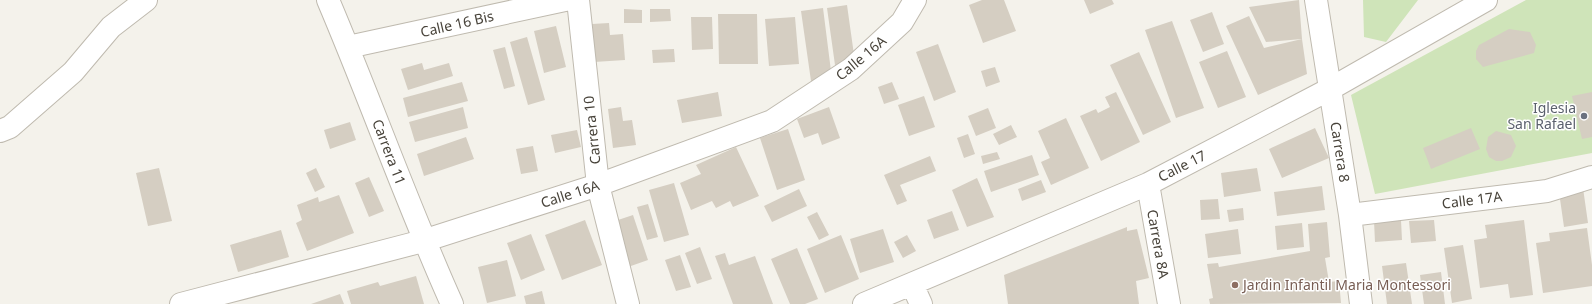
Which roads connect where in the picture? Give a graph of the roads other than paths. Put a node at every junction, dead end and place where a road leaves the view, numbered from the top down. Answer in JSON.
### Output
{"nodes":[{"id":1,"x":146,"y":0,"type":"edge"},
{"id":2,"x":328,"y":0,"type":"edge"},
{"id":3,"x":565,"y":0,"type":"edge"},
{"id":4,"x":578,"y":0,"type":"edge"},
{"id":5,"x":915,"y":0,"type":"edge"},
{"id":6,"x":1316,"y":0,"type":"edge"},
{"id":7,"x":1486,"y":0,"type":"edge"},
{"id":8,"x":348,"y":47,"type":"junction"},
{"id":9,"x":1330,"y":89,"type":"junction"},
{"id":10,"x":0,"y":131,"type":"edge"},
{"id":11,"x":1592,"y":177,"type":"edge"},
{"id":12,"x":1148,"y":184,"type":"junction"},
{"id":13,"x":598,"y":185,"type":"junction"},
{"id":14,"x":1350,"y":215,"type":"junction"},
{"id":15,"x":423,"y":241,"type":"junction"},
{"id":16,"x":912,"y":284,"type":"junction"},
{"id":17,"x":181,"y":304,"type":"edge"},
{"id":18,"x":452,"y":304,"type":"edge"},
{"id":19,"x":628,"y":304,"type":"edge"},
{"id":20,"x":864,"y":304,"type":"edge"},
{"id":21,"x":921,"y":304,"type":"edge"},
{"id":22,"x":1169,"y":304,"type":"edge"},
{"id":23,"x":1361,"y":304,"type":"edge"}],
"edges":[{"from":1,"to":10,"type":"street"},
{"from":2,"to":8,"type":"street","name":"Carrera 11"},
{"from":3,"to":8,"type":"street","name":"Calle 16 Bis"},
{"from":4,"to":13,"type":"street","name":"Carrera 10"},
{"from":5,"to":13,"type":"street","name":"Calle 16A"},
{"from":6,"to":9,"type":"street","name":"Carrera 8"},
{"from":7,"to":9,"type":"street","name":"Calle 17"},
{"from":8,"to":15,"type":"street","name":"Carrera 11"},
{"from":9,"to":12,"type":"street","name":"Calle 17"},
{"from":9,"to":14,"type":"street","name":"Carrera 8"},
{"from":11,"to":14,"type":"street","name":"Calle 17A"},
{"from":12,"to":16,"type":"street","name":"Calle 17"},
{"from":12,"to":22,"type":"street","name":"Carrera 8A"},
{"from":13,"to":15,"type":"street","name":"Calle 16A"},
{"from":13,"to":19,"type":"street","name":"Carrera 10"},
{"from":14,"to":23,"type":"street","name":"Carrera 8"},
{"from":15,"to":17,"type":"street","name":"Calle 16A"},
{"from":15,"to":18,"type":"street","name":"Carrera 11"},
{"from":16,"to":20,"type":"street","name":"Calle 17"},
{"from":16,"to":21,"type":"street"}]}
